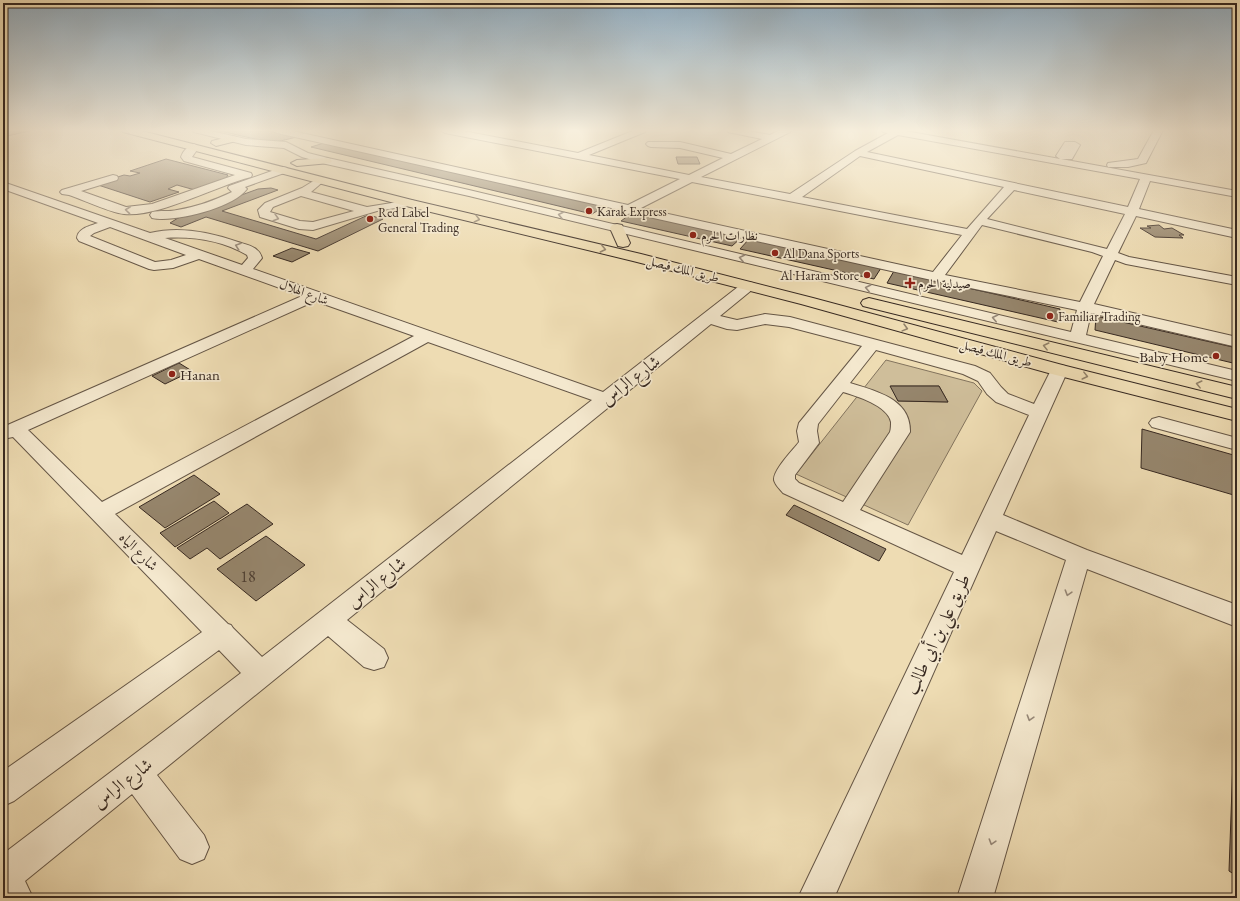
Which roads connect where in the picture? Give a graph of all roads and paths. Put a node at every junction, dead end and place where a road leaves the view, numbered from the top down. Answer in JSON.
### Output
{"nodes":[{"id":1,"x":234,"y":172,"type":"edge"},
{"id":2,"x":277,"y":172,"type":"edge"},
{"id":3,"x":302,"y":172,"type":"edge"},
{"id":4,"x":312,"y":172,"type":"edge"},
{"id":5,"x":374,"y":172,"type":"edge"},
{"id":6,"x":468,"y":172,"type":"edge"},
{"id":7,"x":663,"y":172,"type":"edge"},
{"id":8,"x":703,"y":172,"type":"edge"},
{"id":9,"x":830,"y":172,"type":"edge"},
{"id":10,"x":950,"y":172,"type":"edge"},
{"id":11,"x":1119,"y":172,"type":"edge"},
{"id":12,"x":1153,"y":172,"type":"edge"},
{"id":13,"x":1163,"y":172,"type":"edge"},
{"id":14,"x":668,"y":173,"type":"joint"},
{"id":15,"x":245,"y":175,"type":"junction"},
{"id":16,"x":1174,"y":176,"type":"junction"},
{"id":17,"x":1146,"y":177,"type":"junction"},
{"id":18,"x":113,"y":178,"type":"dead end"},
{"id":19,"x":691,"y":178,"type":"junction"},
{"id":20,"x":260,"y":179,"type":"junction"},
{"id":21,"x":320,"y":180,"type":"junction"},
{"id":22,"x":3,"y":185,"type":"edge"},
{"id":23,"x":1012,"y":185,"type":"junction"},
{"id":24,"x":1237,"y":187,"type":"edge"},
{"id":25,"x":70,"y":191,"type":"junction"},
{"id":26,"x":23,"y":192,"type":"junction"},
{"id":27,"x":1237,"y":194,"type":"edge"},
{"id":28,"x":3,"y":198,"type":"edge"},
{"id":29,"x":300,"y":198,"type":"junction"},
{"id":30,"x":792,"y":198,"type":"junction"},
{"id":31,"x":43,"y":199,"type":"junction"},
{"id":32,"x":94,"y":200,"type":"junction"},
{"id":33,"x":410,"y":202,"type":"junction"},
{"id":34,"x":68,"y":208,"type":"junction"},
{"id":35,"x":629,"y":208,"type":"junction"},
{"id":36,"x":365,"y":210,"type":"junction"},
{"id":37,"x":321,"y":211,"type":"dead end"},
{"id":38,"x":1132,"y":211,"type":"junction"},
{"id":39,"x":343,"y":218,"type":"junction"},
{"id":40,"x":979,"y":221,"type":"junction"},
{"id":41,"x":602,"y":224,"type":"junction"},
{"id":42,"x":116,"y":225,"type":"junction"},
{"id":43,"x":617,"y":228,"type":"junction"},
{"id":44,"x":970,"y":233,"type":"junction"},
{"id":45,"x":1237,"y":234,"type":"edge"},
{"id":46,"x":148,"y":237,"type":"junction"},
{"id":47,"x":623,"y":243,"type":"junction"},
{"id":48,"x":198,"y":255,"type":"junction"},
{"id":49,"x":1110,"y":255,"type":"junction"},
{"id":50,"x":245,"y":271,"type":"junction"},
{"id":51,"x":936,"y":277,"type":"junction"},
{"id":52,"x":1237,"y":281,"type":"edge"},
{"id":53,"x":748,"y":286,"type":"junction"},
{"id":54,"x":314,"y":296,"type":"junction"},
{"id":55,"x":1085,"y":307,"type":"junction"},
{"id":56,"x":709,"y":318,"type":"junction"},
{"id":57,"x":427,"y":336,"type":"junction"},
{"id":58,"x":1077,"y":338,"type":"junction"},
{"id":59,"x":1024,"y":340,"type":"junction"},
{"id":60,"x":1237,"y":342,"type":"edge"},
{"id":61,"x":872,"y":344,"type":"junction"},
{"id":62,"x":1059,"y":370,"type":"junction"},
{"id":63,"x":1237,"y":376,"type":"edge"},
{"id":64,"x":840,"y":385,"type":"junction"},
{"id":65,"x":1237,"y":393,"type":"edge"},
{"id":66,"x":605,"y":399,"type":"junction"},
{"id":67,"x":1039,"y":412,"type":"junction"},
{"id":68,"x":1237,"y":415,"type":"edge"},
{"id":69,"x":1159,"y":423,"type":"dead end"},
{"id":70,"x":10,"y":431,"type":"edge"},
{"id":71,"x":1237,"y":444,"type":"edge"},
{"id":72,"x":101,"y":512,"type":"junction"},
{"id":73,"x":847,"y":513,"type":"junction"},
{"id":74,"x":990,"y":519,"type":"junction"},
{"id":75,"x":1079,"y":556,"type":"junction"},
{"id":76,"x":968,"y":568,"type":"junction"},
{"id":77,"x":1237,"y":616,"type":"edge"},
{"id":78,"x":328,"y":620,"type":"junction"},
{"id":79,"x":222,"y":633,"type":"junction"},
{"id":80,"x":374,"y":658,"type":"dead end"},
{"id":81,"x":261,"y":674,"type":"junction"},
{"id":82,"x":136,"y":772,"type":"junction"},
{"id":83,"x":3,"y":790,"type":"edge"},
{"id":84,"x":192,"y":847,"type":"dead end"},
{"id":85,"x":3,"y":877,"type":"edge"},
{"id":86,"x":15,"y":898,"type":"edge"},
{"id":87,"x":816,"y":898,"type":"edge"},
{"id":88,"x":975,"y":898,"type":"edge"}],
"edges":[{"from":1,"to":15,"type":"street"},
{"from":2,"to":20,"type":"street"},
{"from":3,"to":21,"type":"main road","name":"طريق الملك فيصل"},
{"from":4,"to":47,"type":"main road","name":"طريق الملك فيصل"},
{"from":41,"to":5,"type":"street","one_way":true},
{"from":6,"to":35,"type":"street"},
{"from":7,"to":14,"type":"street"},
{"from":8,"to":19,"type":"street"},
{"from":9,"to":30,"type":"street"},
{"from":10,"to":23,"type":"street"},
{"from":11,"to":17,"type":"street"},
{"from":12,"to":16,"type":"street"},
{"from":13,"to":16,"type":"street"},
{"from":14,"to":19,"type":"street"},
{"from":15,"to":20,"type":"street"},
{"from":15,"to":32,"type":"street","one_way":true},
{"from":16,"to":24,"type":"street"},
{"from":17,"to":27,"type":"street"},
{"from":17,"to":38,"type":"street"},
{"from":18,"to":25,"type":"street"},
{"from":19,"to":30,"type":"street"},
{"from":19,"to":35,"type":"street"},
{"from":20,"to":42,"type":"street"},
{"from":21,"to":29,"type":"street"},
{"from":21,"to":33,"type":"main road","name":"طريق الملك فيصل"},
{"from":22,"to":26,"type":"street","name":"شارع الهلال"},
{"from":23,"to":38,"type":"street"},
{"from":23,"to":40,"type":"street"},
{"from":25,"to":31,"type":"street"},
{"from":25,"to":32,"type":"street"},
{"from":26,"to":28,"type":"street"},
{"from":26,"to":31,"type":"street","name":"شارع الهلال"},
{"from":29,"to":36,"type":"street"},
{"from":29,"to":39,"type":"street","one_way":true},
{"from":30,"to":44,"type":"street"},
{"from":31,"to":34,"type":"street","name":"شارع الهلال"},
{"from":32,"to":34,"type":"street"},
{"from":33,"to":36,"type":"street"},
{"from":33,"to":53,"type":"main road","name":"طريق الملك فيصل","one_way":true},
{"from":34,"to":42,"type":"street","name":"شارع الهلال"},
{"from":35,"to":41,"type":"street"},
{"from":35,"to":51,"type":"street"},
{"from":36,"to":39,"type":"street"},
{"from":37,"to":39,"type":"street"},
{"from":38,"to":45,"type":"street"},
{"from":38,"to":49,"type":"street"},
{"from":40,"to":44,"type":"street"},
{"from":40,"to":49,"type":"street"},
{"from":41,"to":43,"type":"street"},
{"from":42,"to":46,"type":"street","name":"شارع الهلال"},
{"from":42,"to":48,"type":"street"},
{"from":43,"to":47,"type":"main road"},
{"from":58,"to":43,"type":"street","one_way":true},
{"from":44,"to":51,"type":"street"},
{"from":46,"to":48,"type":"street","name":"شارع الهلال"},
{"from":50,"to":46,"type":"street","one_way":true},
{"from":47,"to":59,"type":"main road","name":"طريق الملك فيصل"},
{"from":48,"to":50,"type":"street","name":"شارع الهلال"},
{"from":49,"to":52,"type":"street"},
{"from":49,"to":55,"type":"street"},
{"from":50,"to":54,"type":"street","name":"شارع الهلال"},
{"from":51,"to":55,"type":"street"},
{"from":53,"to":56,"type":"street","name":"شارع الراس"},
{"from":53,"to":59,"type":"main road"},
{"from":53,"to":62,"type":"main road","name":"طريق الملك فيصل","one_way":true},
{"from":54,"to":57,"type":"street","name":"شارع الهلال"},
{"from":54,"to":70,"type":"street","name":"شارع الياه"},
{"from":55,"to":58,"type":"street"},
{"from":55,"to":60,"type":"street"},
{"from":56,"to":61,"type":"street"},
{"from":56,"to":66,"type":"street","name":"شارع الراس"},
{"from":57,"to":66,"type":"street","name":"شارع الهلال"},
{"from":57,"to":72,"type":"street"},
{"from":58,"to":63,"type":"street"},
{"from":65,"to":59,"type":"main road","name":"طريق الملك فيصل","one_way":true},
{"from":61,"to":64,"type":"street"},
{"from":61,"to":67,"type":"street"},
{"from":62,"to":67,"type":"street","name":"طريق علي بن أبي طالب"},
{"from":62,"to":68,"type":"main road","name":"طريق الملك فيصل","one_way":true},
{"from":64,"to":73,"type":"street"},
{"from":64,"to":73,"type":"street"},
{"from":66,"to":78,"type":"street","name":"شارع الراس"},
{"from":67,"to":74,"type":"street","name":"طريق علي بن أبي طالب"},
{"from":69,"to":71,"type":"street"},
{"from":70,"to":72,"type":"street","name":"شارع الياه"},
{"from":72,"to":79,"type":"street","name":"شارع الياه"},
{"from":73,"to":76,"type":"street"},
{"from":74,"to":75,"type":"street"},
{"from":74,"to":76,"type":"street","name":"طريق علي بن أبي طالب"},
{"from":75,"to":77,"type":"street"},
{"from":75,"to":88,"type":"street","one_way":true},
{"from":76,"to":87,"type":"street","name":"طريق علي بن أبي طالب"},
{"from":78,"to":80,"type":"street"},
{"from":78,"to":81,"type":"street","name":"شارع الراس"},
{"from":79,"to":81,"type":"street","name":"شارع الياه"},
{"from":79,"to":83,"type":"street"},
{"from":81,"to":82,"type":"street","name":"شارع الراس"},
{"from":82,"to":84,"type":"street"},
{"from":82,"to":85,"type":"street","name":"شارع الراس"},
{"from":85,"to":86,"type":"street"}]}
